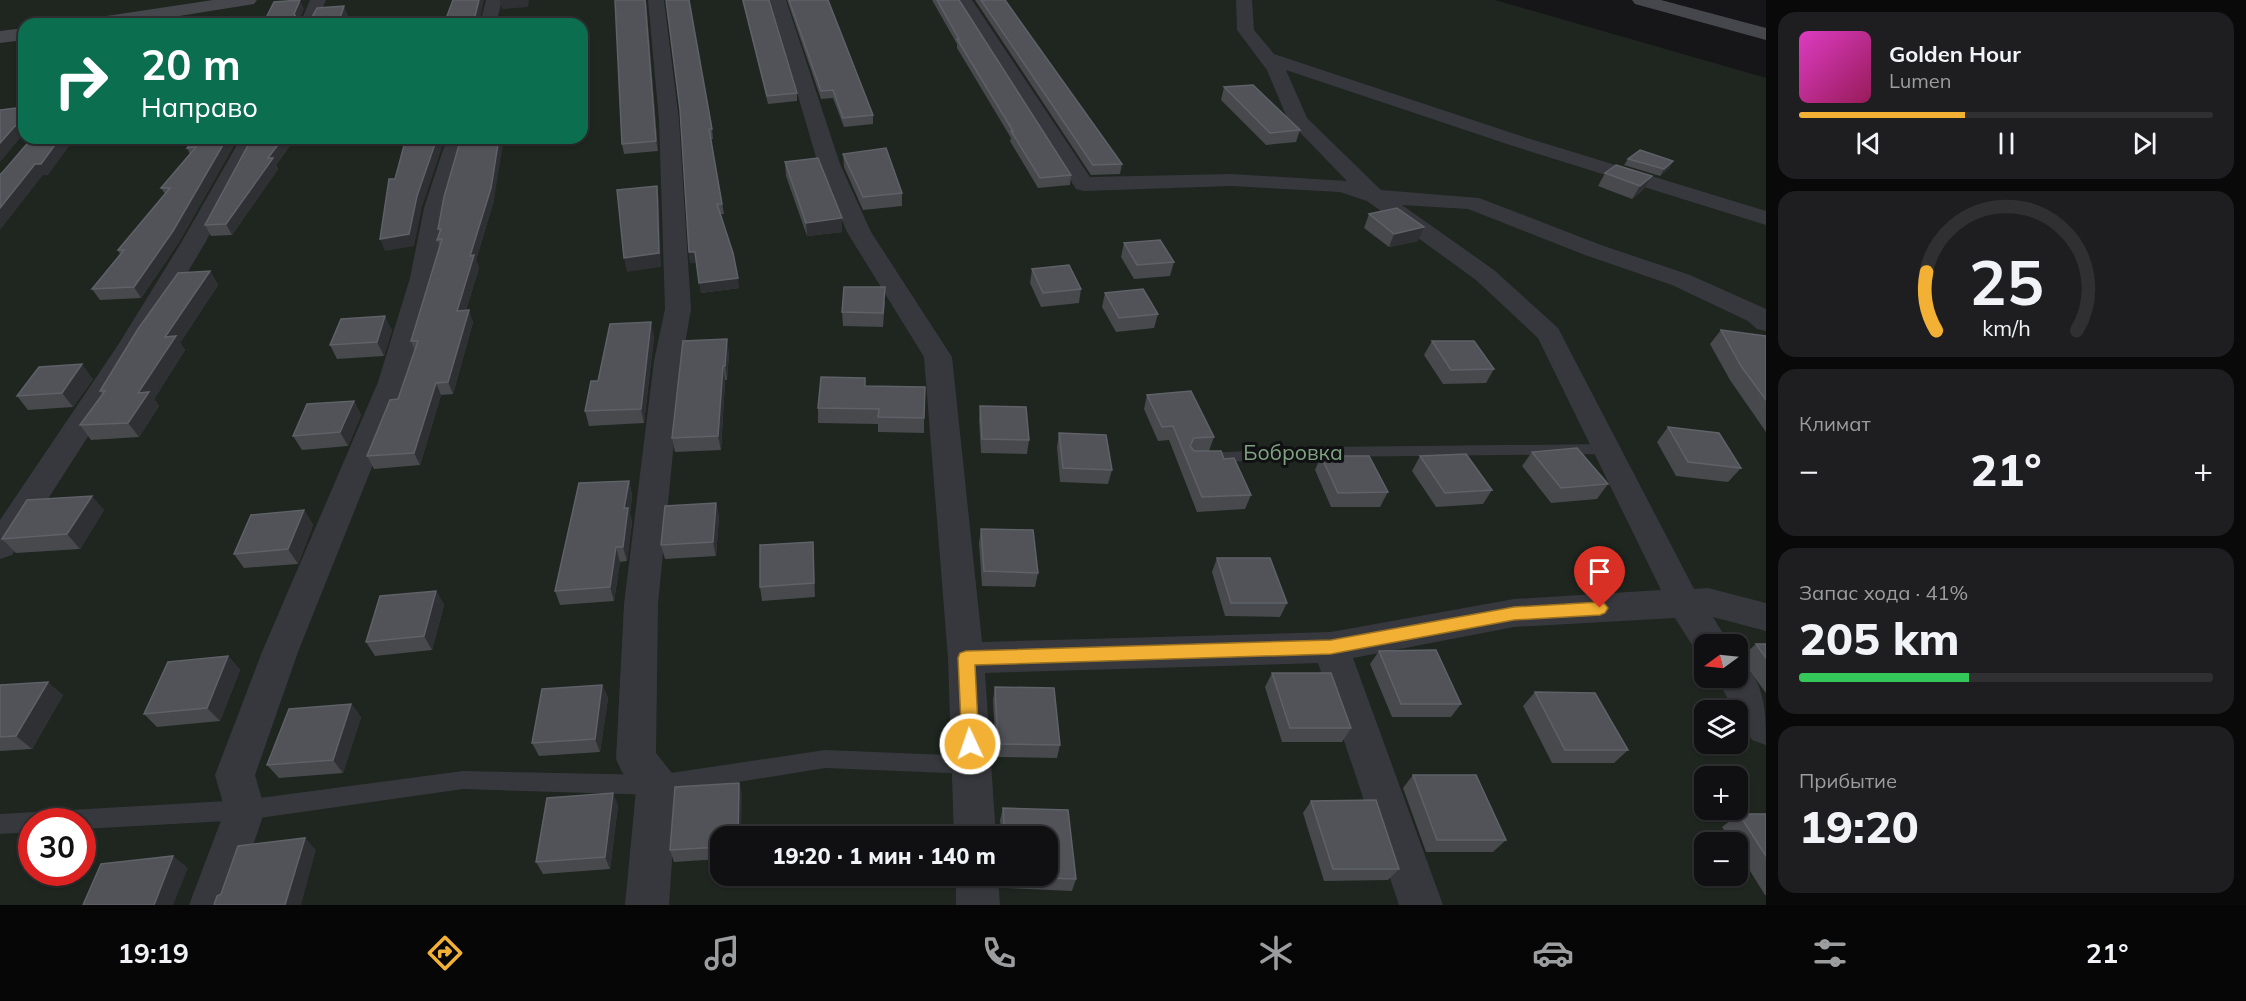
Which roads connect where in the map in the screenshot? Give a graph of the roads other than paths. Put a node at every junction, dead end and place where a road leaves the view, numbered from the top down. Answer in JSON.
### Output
{"nodes":[{"id":1,"x":248,"y":0,"type":"edge"},
{"id":2,"x":318,"y":0,"type":"edge"},
{"id":3,"x":494,"y":0,"type":"edge"},
{"id":4,"x":656,"y":0,"type":"edge"},
{"id":5,"x":778,"y":0,"type":"edge"},
{"id":6,"x":964,"y":0,"type":"edge"},
{"id":7,"x":1244,"y":0,"type":"edge"},
{"id":8,"x":1644,"y":0,"type":"edge"},
{"id":9,"x":132,"y":18,"type":"edge"},
{"id":10,"x":310,"y":18,"type":"edge"},
{"id":11,"x":490,"y":18,"type":"edge"},
{"id":12,"x":1766,"y":33,"type":"edge"},
{"id":13,"x":18,"y":35,"type":"edge"},
{"id":14,"x":0,"y":37,"type":"edge"},
{"id":15,"x":1267,"y":57,"type":"junction"},
{"id":16,"x":248,"y":144,"type":"edge"},
{"id":17,"x":455,"y":144,"type":"edge"},
{"id":18,"x":1375,"y":196,"type":"junction"},
{"id":19,"x":1766,"y":218,"type":"edge"},
{"id":20,"x":1766,"y":323,"type":"edge"},
{"id":21,"x":1607,"y":449,"type":"junction"},
{"id":22,"x":1195,"y":459,"type":"edge"},
{"id":23,"x":0,"y":546,"type":"edge"},
{"id":24,"x":1686,"y":603,"type":"junction"},
{"id":25,"x":1766,"y":617,"type":"edge"},
{"id":26,"x":1705,"y":634,"type":"edge"},
{"id":27,"x":1331,"y":647,"type":"junction"},
{"id":28,"x":966,"y":658,"type":"junction"},
{"id":29,"x":1740,"y":688,"type":"edge"},
{"id":30,"x":1766,"y":728,"type":"edge"},
{"id":31,"x":972,"y":765,"type":"junction"},
{"id":32,"x":657,"y":785,"type":"junction"},
{"id":33,"x":245,"y":810,"type":"junction"},
{"id":34,"x":96,"y":819,"type":"edge"},
{"id":35,"x":18,"y":823,"type":"edge"},
{"id":36,"x":0,"y":824,"type":"edge"},
{"id":37,"x":975,"y":826,"type":"edge"},
{"id":38,"x":977,"y":886,"type":"edge"},
{"id":39,"x":211,"y":905,"type":"edge"},
{"id":40,"x":647,"y":905,"type":"edge"},
{"id":41,"x":978,"y":905,"type":"edge"},
{"id":42,"x":1421,"y":905,"type":"edge"}],
"edges":[{"from":1,"to":9,"type":"street"},
{"from":2,"to":10,"type":"street"},
{"from":3,"to":11,"type":"street"},
{"from":4,"to":32,"type":"street"},
{"from":5,"to":28,"type":"street"},
{"from":6,"to":18,"type":"street"},
{"from":7,"to":15,"type":"street"},
{"from":8,"to":12,"type":"street"},
{"from":13,"to":14,"type":"street"},
{"from":15,"to":18,"type":"street"},
{"from":15,"to":19,"type":"street"},
{"from":16,"to":23,"type":"street"},
{"from":17,"to":33,"type":"street"},
{"from":18,"to":20,"type":"street"},
{"from":18,"to":21,"type":"street"},
{"from":21,"to":22,"type":"lane"},
{"from":21,"to":24,"type":"street"},
{"from":24,"to":25,"type":"street"},
{"from":24,"to":26,"type":"street"},
{"from":24,"to":27,"type":"street"},
{"from":27,"to":28,"type":"street"},
{"from":27,"to":42,"type":"street"},
{"from":28,"to":31,"type":"street"},
{"from":29,"to":30,"type":"street"},
{"from":31,"to":32,"type":"lane"},
{"from":31,"to":37,"type":"street"},
{"from":32,"to":33,"type":"lane"},
{"from":32,"to":40,"type":"street"},
{"from":33,"to":34,"type":"lane"},
{"from":33,"to":39,"type":"street"},
{"from":35,"to":36,"type":"lane"},
{"from":38,"to":41,"type":"street"}]}
